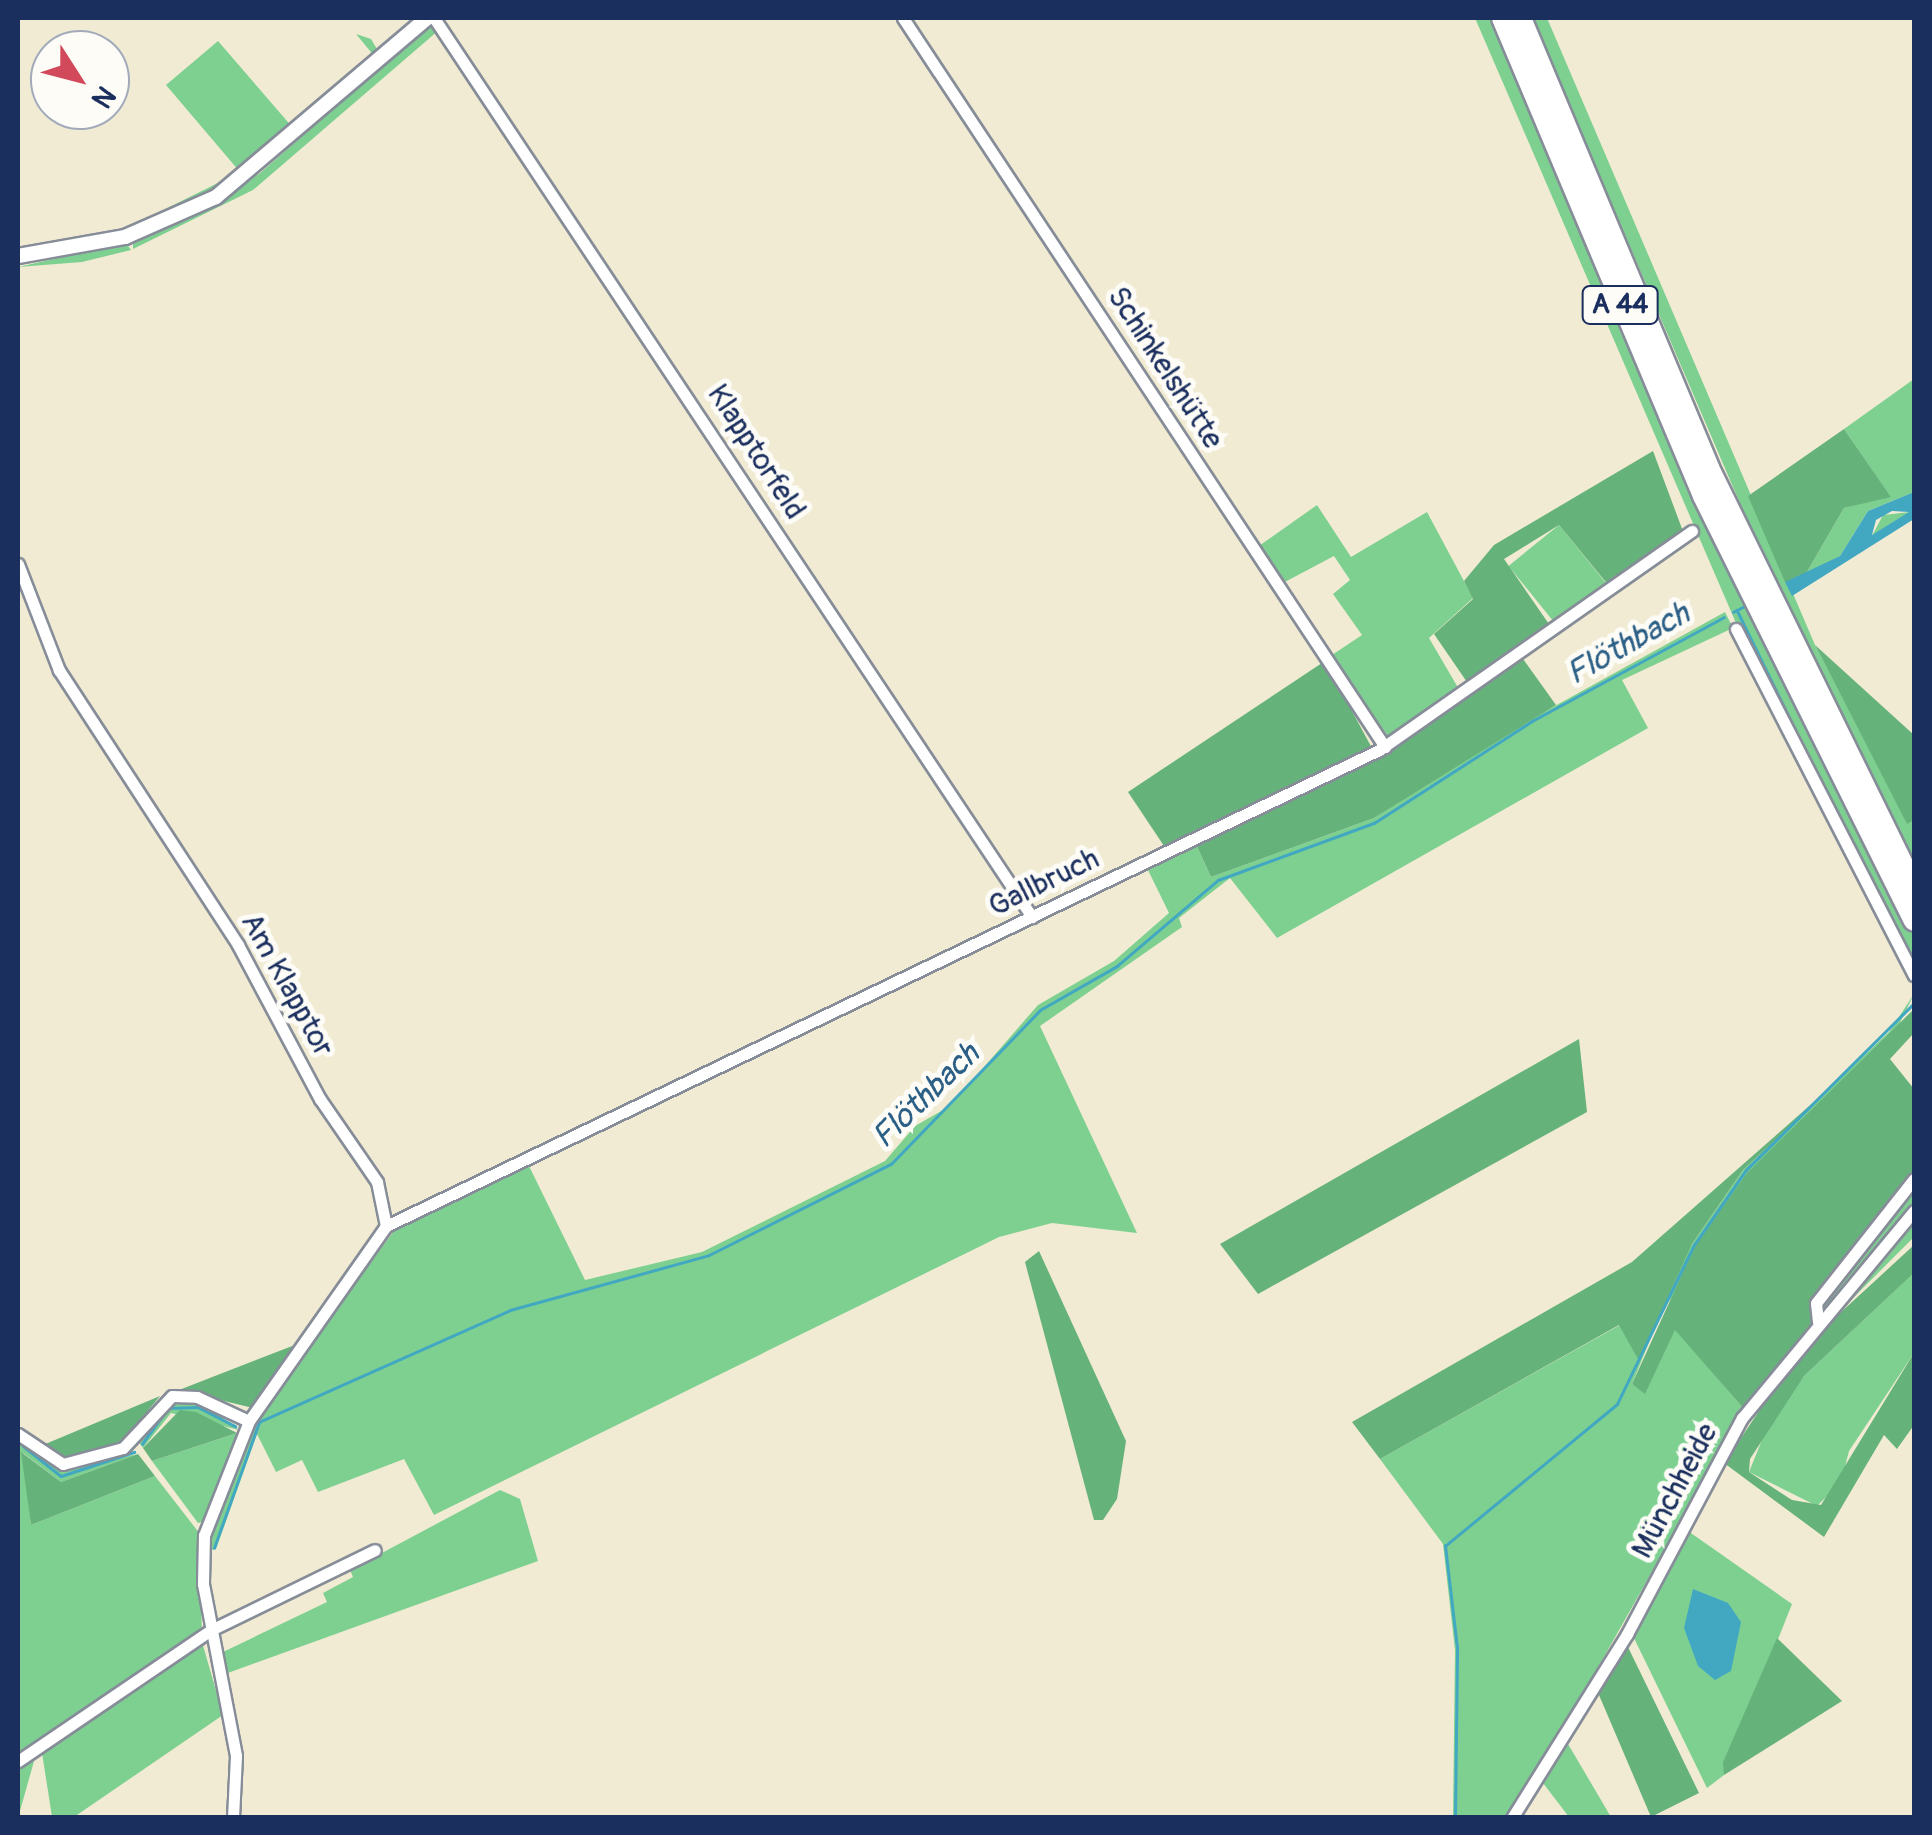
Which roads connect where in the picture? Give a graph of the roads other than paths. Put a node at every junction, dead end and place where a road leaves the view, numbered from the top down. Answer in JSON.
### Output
{"nodes":[{"id":1,"x":431,"y":18,"type":"edge"},
{"id":2,"x":903,"y":18,"type":"edge"},
{"id":3,"x":1502,"y":18,"type":"edge"},
{"id":4,"x":1521,"y":18,"type":"edge"},
{"id":5,"x":18,"y":256,"type":"edge"},
{"id":6,"x":1692,"y":532,"type":"dead end"},
{"id":7,"x":18,"y":564,"type":"edge"},
{"id":8,"x":1754,"y":585,"type":"junction"},
{"id":9,"x":1771,"y":621,"type":"junction"},
{"id":10,"x":1736,"y":629,"type":"dead end"},
{"id":11,"x":1385,"y":747,"type":"junction"},
{"id":12,"x":1914,"y":886,"type":"edge"},
{"id":13,"x":1032,"y":917,"type":"junction"},
{"id":14,"x":1914,"y":920,"type":"edge"},
{"id":15,"x":1914,"y":975,"type":"edge"},
{"id":16,"x":1914,"y":1180,"type":"edge"},
{"id":17,"x":1914,"y":1211,"type":"edge"},
{"id":18,"x":386,"y":1226,"type":"junction"},
{"id":19,"x":1818,"y":1322,"type":"junction"},
{"id":20,"x":249,"y":1421,"type":"junction"},
{"id":21,"x":18,"y":1434,"type":"edge"},
{"id":22,"x":375,"y":1550,"type":"dead end"},
{"id":23,"x":211,"y":1630,"type":"junction"},
{"id":24,"x":18,"y":1761,"type":"edge"},
{"id":25,"x":233,"y":1818,"type":"edge"},
{"id":26,"x":1512,"y":1818,"type":"edge"}],
"edges":[{"from":1,"to":5,"type":"street"},
{"from":1,"to":13,"type":"street","name":"Klapptorfeld"},
{"from":2,"to":11,"type":"street","name":"Schinkelshütte"},
{"from":3,"to":8,"type":"highway","number":"A 44"},
{"from":4,"to":8,"type":"highway","number":"A 44"},
{"from":6,"to":11,"type":"street","name":"Gallbruch"},
{"from":7,"to":18,"type":"street","name":"Am Klapptor"},
{"from":8,"to":9,"type":"highway","number":"A 44"},
{"from":9,"to":12,"type":"highway","number":"A 44"},
{"from":9,"to":14,"type":"highway","number":"A 44"},
{"from":10,"to":15,"type":"street"},
{"from":11,"to":13,"type":"street","name":"Gallbruch"},
{"from":13,"to":18,"type":"street","name":"Gallbruch"},
{"from":16,"to":19,"type":"street"},
{"from":17,"to":19,"type":"street","name":"Münchheide"},
{"from":18,"to":20,"type":"street"},
{"from":19,"to":26,"type":"street","name":"Münchheide"},
{"from":20,"to":21,"type":"street"},
{"from":20,"to":23,"type":"street"},
{"from":22,"to":23,"type":"street"},
{"from":23,"to":24,"type":"street"},
{"from":23,"to":25,"type":"street"}]}
